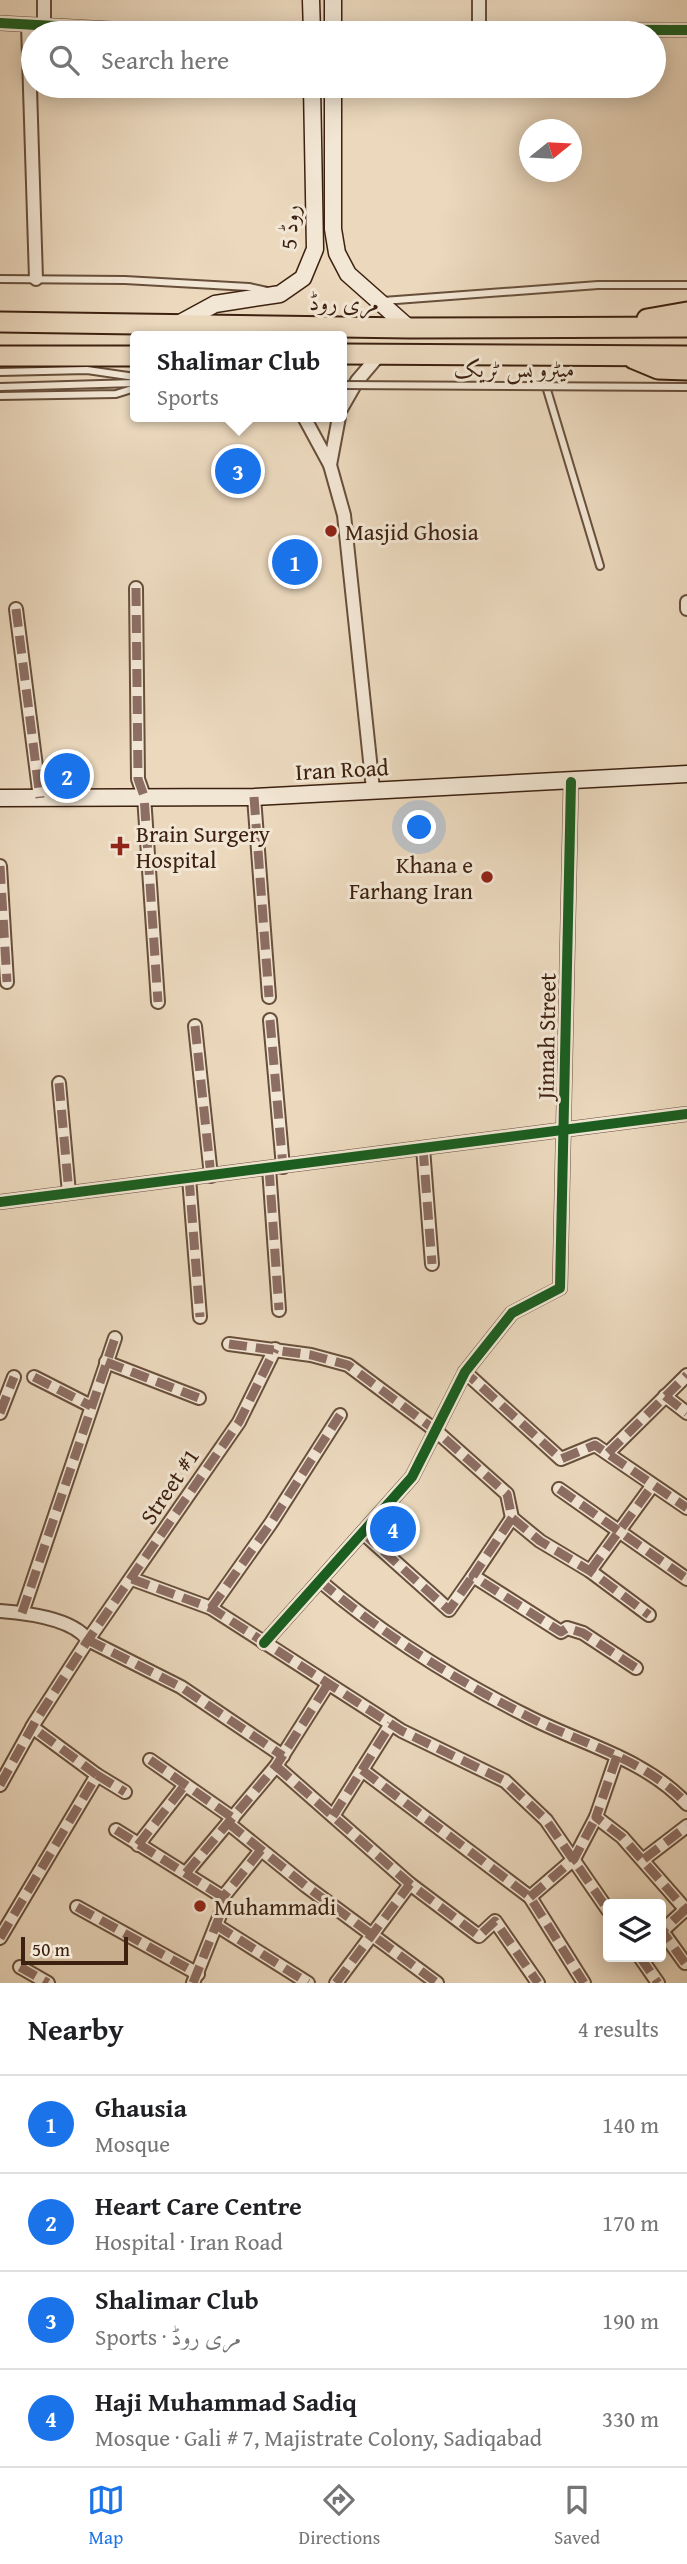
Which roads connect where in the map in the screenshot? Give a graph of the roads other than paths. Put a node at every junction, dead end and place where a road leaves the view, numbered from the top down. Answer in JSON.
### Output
{"nodes":[{"id":1,"x":44,"y":0,"type":"edge"},
{"id":2,"x":311,"y":0,"type":"edge"},
{"id":3,"x":333,"y":0,"type":"edge"},
{"id":4,"x":479,"y":0,"type":"edge"},
{"id":5,"x":44,"y":21,"type":"edge"},
{"id":6,"x":312,"y":21,"type":"edge"},
{"id":7,"x":333,"y":21,"type":"edge"},
{"id":8,"x":479,"y":21,"type":"edge"},
{"id":9,"x":0,"y":23,"type":"edge"},
{"id":10,"x":21,"y":24,"type":"edge"},
{"id":11,"x":666,"y":30,"type":"edge"},
{"id":12,"x":687,"y":30,"type":"edge"},
{"id":13,"x":30,"y":98,"type":"edge"},
{"id":14,"x":313,"y":98,"type":"edge"},
{"id":15,"x":333,"y":98,"type":"edge"},
{"id":16,"x":0,"y":279,"type":"edge"},
{"id":17,"x":36,"y":279,"type":"junction"},
{"id":18,"x":687,"y":285,"type":"edge"},
{"id":19,"x":280,"y":293,"type":"junction"},
{"id":20,"x":382,"y":301,"type":"junction"},
{"id":21,"x":687,"y":312,"type":"edge"},
{"id":22,"x":0,"y":322,"type":"edge"},
{"id":23,"x":180,"y":323,"type":"junction"},
{"id":24,"x":626,"y":325,"type":"junction"},
{"id":25,"x":687,"y":327,"type":"edge"},
{"id":26,"x":409,"y":328,"type":"junction"},
{"id":27,"x":347,"y":354,"type":"edge"},
{"id":28,"x":380,"y":354,"type":"junction"},
{"id":29,"x":622,"y":354,"type":"junction"},
{"id":30,"x":0,"y":356,"type":"edge"},
{"id":31,"x":130,"y":356,"type":"edge"},
{"id":32,"x":687,"y":356,"type":"edge"},
{"id":33,"x":687,"y":370,"type":"edge"},
{"id":34,"x":0,"y":372,"type":"edge"},
{"id":35,"x":130,"y":375,"type":"edge"},
{"id":36,"x":545,"y":383,"type":"dead end"},
{"id":37,"x":347,"y":385,"type":"edge"},
{"id":38,"x":130,"y":386,"type":"edge"},
{"id":39,"x":0,"y":387,"type":"edge"},
{"id":40,"x":687,"y":387,"type":"edge"},
{"id":41,"x":130,"y":388,"type":"edge"},
{"id":42,"x":0,"y":396,"type":"edge"},
{"id":43,"x":347,"y":398,"type":"edge"},
{"id":44,"x":307,"y":422,"type":"edge"},
{"id":45,"x":339,"y":422,"type":"edge"},
{"id":46,"x":330,"y":465,"type":"junction"},
{"id":47,"x":600,"y":566,"type":"dead end"},
{"id":48,"x":136,"y":588,"type":"dead end"},
{"id":49,"x":687,"y":602,"type":"edge"},
{"id":50,"x":687,"y":609,"type":"edge"},
{"id":51,"x":16,"y":610,"type":"dead end"},
{"id":52,"x":687,"y":774,"type":"edge"},
{"id":53,"x":570,"y":782,"type":"junction"},
{"id":54,"x":373,"y":789,"type":"junction"},
{"id":55,"x":144,"y":796,"type":"junction"},
{"id":56,"x":40,"y":797,"type":"junction"},
{"id":57,"x":254,"y":797,"type":"junction"},
{"id":58,"x":0,"y":798,"type":"edge"},
{"id":59,"x":0,"y":866,"type":"edge"},
{"id":60,"x":2,"y":941,"type":"edge"},
{"id":61,"x":7,"y":982,"type":"dead end"},
{"id":62,"x":269,"y":997,"type":"dead end"},
{"id":63,"x":159,"y":1002,"type":"dead end"},
{"id":64,"x":270,"y":1020,"type":"dead end"},
{"id":65,"x":195,"y":1026,"type":"dead end"},
{"id":66,"x":59,"y":1083,"type":"dead end"},
{"id":67,"x":687,"y":1114,"type":"edge"},
{"id":68,"x":566,"y":1129,"type":"junction"},
{"id":69,"x":423,"y":1148,"type":"junction"},
{"id":70,"x":283,"y":1167,"type":"junction"},
{"id":71,"x":269,"y":1168,"type":"junction"},
{"id":72,"x":211,"y":1176,"type":"junction"},
{"id":73,"x":189,"y":1178,"type":"junction"},
{"id":74,"x":69,"y":1194,"type":"junction"},
{"id":75,"x":0,"y":1202,"type":"edge"},
{"id":76,"x":432,"y":1264,"type":"dead end"},
{"id":77,"x":279,"y":1310,"type":"dead end"},
{"id":78,"x":200,"y":1317,"type":"dead end"},
{"id":79,"x":115,"y":1338,"type":"dead end"},
{"id":80,"x":229,"y":1344,"type":"dead end"},
{"id":81,"x":275,"y":1349,"type":"junction"},
{"id":82,"x":106,"y":1362,"type":"junction"},
{"id":83,"x":465,"y":1372,"type":"junction"},
{"id":84,"x":687,"y":1375,"type":"edge"},
{"id":85,"x":14,"y":1377,"type":"dead end"},
{"id":86,"x":34,"y":1377,"type":"dead end"},
{"id":87,"x":665,"y":1396,"type":"junction"},
{"id":88,"x":199,"y":1398,"type":"dead end"},
{"id":89,"x":90,"y":1406,"type":"junction"},
{"id":90,"x":0,"y":1413,"type":"edge"},
{"id":91,"x":687,"y":1413,"type":"edge"},
{"id":92,"x":340,"y":1415,"type":"dead end"},
{"id":93,"x":435,"y":1430,"type":"junction"},
{"id":94,"x":608,"y":1453,"type":"junction"},
{"id":95,"x":652,"y":1486,"type":"junction"},
{"id":96,"x":559,"y":1489,"type":"dead end"},
{"id":97,"x":687,"y":1507,"type":"edge"},
{"id":98,"x":512,"y":1518,"type":"junction"},
{"id":99,"x":620,"y":1530,"type":"junction"},
{"id":100,"x":363,"y":1533,"type":"junction"},
{"id":101,"x":590,"y":1571,"type":"junction"},
{"id":102,"x":473,"y":1576,"type":"junction"},
{"id":103,"x":687,"y":1579,"type":"edge"},
{"id":104,"x":132,"y":1580,"type":"junction"},
{"id":105,"x":320,"y":1581,"type":"junction"},
{"id":106,"x":211,"y":1608,"type":"junction"},
{"id":107,"x":0,"y":1611,"type":"edge"},
{"id":108,"x":22,"y":1613,"type":"junction"},
{"id":109,"x":649,"y":1615,"type":"dead end"},
{"id":110,"x":88,"y":1640,"type":"junction"},
{"id":111,"x":264,"y":1643,"type":"junction"},
{"id":112,"x":636,"y":1668,"type":"dead end"},
{"id":113,"x":328,"y":1685,"type":"junction"},
{"id":114,"x":391,"y":1724,"type":"junction"},
{"id":115,"x":32,"y":1727,"type":"junction"},
{"id":116,"x":617,"y":1756,"type":"junction"},
{"id":117,"x":150,"y":1760,"type":"dead end"},
{"id":118,"x":280,"y":1761,"type":"junction"},
{"id":119,"x":362,"y":1770,"type":"junction"},
{"id":120,"x":97,"y":1775,"type":"junction"},
{"id":121,"x":0,"y":1784,"type":"edge"},
{"id":122,"x":185,"y":1785,"type":"junction"},
{"id":123,"x":125,"y":1793,"type":"dead end"},
{"id":124,"x":687,"y":1804,"type":"edge"},
{"id":125,"x":332,"y":1816,"type":"junction"},
{"id":126,"x":596,"y":1817,"type":"junction"},
{"id":127,"x":230,"y":1821,"type":"junction"},
{"id":128,"x":687,"y":1826,"type":"edge"},
{"id":129,"x":116,"y":1830,"type":"dead end"},
{"id":130,"x":138,"y":1844,"type":"junction"},
{"id":131,"x":261,"y":1850,"type":"junction"},
{"id":132,"x":574,"y":1859,"type":"junction"},
{"id":133,"x":644,"y":1859,"type":"junction"},
{"id":134,"x":186,"y":1873,"type":"junction"},
{"id":135,"x":410,"y":1884,"type":"junction"},
{"id":136,"x":530,"y":1896,"type":"junction"},
{"id":137,"x":223,"y":1897,"type":"junction"},
{"id":138,"x":603,"y":1902,"type":"edge"},
{"id":139,"x":77,"y":1907,"type":"dead end"},
{"id":140,"x":686,"y":1910,"type":"edge"},
{"id":141,"x":216,"y":1925,"type":"junction"},
{"id":142,"x":374,"y":1935,"type":"junction"},
{"id":143,"x":0,"y":1938,"type":"edge"},
{"id":144,"x":643,"y":1962,"type":"edge"},
{"id":145,"x":685,"y":1963,"type":"dead end"},
{"id":146,"x":20,"y":1967,"type":"dead end"},
{"id":147,"x":196,"y":1978,"type":"edge"},
{"id":148,"x":48,"y":1983,"type":"edge"},
{"id":149,"x":308,"y":1983,"type":"edge"},
{"id":150,"x":336,"y":1983,"type":"edge"},
{"id":151,"x":437,"y":1983,"type":"edge"},
{"id":152,"x":538,"y":1983,"type":"edge"},
{"id":153,"x":584,"y":1983,"type":"edge"},
{"id":154,"x":658,"y":1983,"type":"edge"}],
"edges":[{"from":1,"to":5,"type":"street"},
{"from":2,"to":6,"type":"main road"},
{"from":3,"to":7,"type":"main road"},
{"from":4,"to":8,"type":"street"},
{"from":9,"to":10,"type":"street"},
{"from":11,"to":12,"type":"street"},
{"from":13,"to":17,"type":"street"},
{"from":14,"to":19,"type":"main road","name":"روڈ 5"},
{"from":15,"to":20,"type":"main road","name":"روڈ 5"},
{"from":16,"to":17,"type":"lane"},
{"from":17,"to":19,"type":"lane"},
{"from":18,"to":20,"type":"lane"},
{"from":19,"to":23,"type":"main road"},
{"from":20,"to":26,"type":"main road","name":"روڈ 5"},
{"from":21,"to":24,"type":"main road"},
{"from":22,"to":23,"type":"main road","name":"مری روڈ"},
{"from":23,"to":26,"type":"main road","name":"مری روڈ"},
{"from":24,"to":25,"type":"main road","name":"مری روڈ"},
{"from":24,"to":26,"type":"main road","name":"مری روڈ"},
{"from":27,"to":28,"type":"main road"},
{"from":28,"to":29,"type":"main road"},
{"from":28,"to":43,"type":"street"},
{"from":29,"to":32,"type":"main road"},
{"from":29,"to":33,"type":"main road"},
{"from":30,"to":31,"type":"main road"},
{"from":34,"to":35,"type":"lane"},
{"from":36,"to":47,"type":"lane"},
{"from":37,"to":40,"type":"lane","name":"میٹرو بس ٹریک","bridge":true},
{"from":38,"to":39,"type":"lane"},
{"from":41,"to":42,"type":"lane"},
{"from":44,"to":46,"type":"street"},
{"from":45,"to":46,"type":"street"},
{"from":46,"to":54,"type":"street"},
{"from":48,"to":55,"type":"street"},
{"from":49,"to":50,"type":"street"},
{"from":51,"to":56,"type":"street"},
{"from":52,"to":53,"type":"main road","name":"Iran Road"},
{"from":53,"to":54,"type":"main road","name":"Iran Road"},
{"from":53,"to":68,"type":"street","name":"Jinnah Street"},
{"from":54,"to":57,"type":"main road","name":"Iran Road"},
{"from":55,"to":56,"type":"main road","name":"Iran Road"},
{"from":55,"to":57,"type":"main road","name":"Iran Road"},
{"from":55,"to":63,"type":"street"},
{"from":56,"to":58,"type":"main road","name":"Iran Road"},
{"from":57,"to":62,"type":"street"},
{"from":59,"to":60,"type":"street"},
{"from":60,"to":61,"type":"street"},
{"from":64,"to":70,"type":"street"},
{"from":65,"to":72,"type":"street"},
{"from":66,"to":74,"type":"street"},
{"from":67,"to":68,"type":"street"},
{"from":68,"to":69,"type":"street"},
{"from":68,"to":83,"type":"street","name":"Jinnah Street"},
{"from":69,"to":70,"type":"street"},
{"from":69,"to":76,"type":"street"},
{"from":70,"to":71,"type":"street"},
{"from":71,"to":72,"type":"street"},
{"from":71,"to":77,"type":"street"},
{"from":72,"to":73,"type":"street"},
{"from":73,"to":74,"type":"street"},
{"from":73,"to":78,"type":"street"},
{"from":74,"to":75,"type":"street"},
{"from":79,"to":82,"type":"street"},
{"from":80,"to":81,"type":"street"},
{"from":81,"to":93,"type":"street"},
{"from":81,"to":104,"type":"street","name":"Street #1"},
{"from":82,"to":88,"type":"street"},
{"from":82,"to":89,"type":"street"},
{"from":83,"to":93,"type":"street"},
{"from":83,"to":94,"type":"street"},
{"from":84,"to":87,"type":"street"},
{"from":85,"to":90,"type":"street"},
{"from":86,"to":89,"type":"street"},
{"from":87,"to":91,"type":"street"},
{"from":87,"to":94,"type":"street"},
{"from":89,"to":108,"type":"street"},
{"from":92,"to":106,"type":"street"},
{"from":93,"to":98,"type":"street"},
{"from":93,"to":100,"type":"street"},
{"from":94,"to":95,"type":"street"},
{"from":95,"to":97,"type":"street"},
{"from":95,"to":99,"type":"street"},
{"from":96,"to":99,"type":"street"},
{"from":98,"to":101,"type":"street"},
{"from":98,"to":102,"type":"street"},
{"from":99,"to":101,"type":"street"},
{"from":99,"to":103,"type":"street"},
{"from":100,"to":102,"type":"street"},
{"from":100,"to":105,"type":"street"},
{"from":101,"to":109,"type":"street"},
{"from":102,"to":112,"type":"street"},
{"from":104,"to":106,"type":"street"},
{"from":104,"to":110,"type":"street","name":"Street #1"},
{"from":105,"to":111,"type":"street"},
{"from":105,"to":116,"type":"street"},
{"from":106,"to":111,"type":"street"},
{"from":107,"to":108,"type":"street"},
{"from":108,"to":110,"type":"street"},
{"from":110,"to":115,"type":"street","name":"Street #1"},
{"from":110,"to":118,"type":"street"},
{"from":111,"to":113,"type":"street"},
{"from":113,"to":114,"type":"street"},
{"from":113,"to":118,"type":"street"},
{"from":114,"to":119,"type":"street"},
{"from":114,"to":132,"type":"street"},
{"from":115,"to":120,"type":"street"},
{"from":115,"to":121,"type":"street","name":"Street #1"},
{"from":116,"to":124,"type":"street"},
{"from":116,"to":126,"type":"street"},
{"from":117,"to":122,"type":"street"},
{"from":118,"to":125,"type":"street"},
{"from":118,"to":127,"type":"street"},
{"from":119,"to":125,"type":"street"},
{"from":119,"to":136,"type":"street"},
{"from":120,"to":123,"type":"street"},
{"from":120,"to":143,"type":"street"},
{"from":122,"to":127,"type":"street"},
{"from":122,"to":130,"type":"street"},
{"from":125,"to":135,"type":"street"},
{"from":126,"to":132,"type":"street"},
{"from":126,"to":133,"type":"street"},
{"from":127,"to":131,"type":"street"},
{"from":127,"to":134,"type":"street"},
{"from":128,"to":133,"type":"street"},
{"from":129,"to":130,"type":"street"},
{"from":130,"to":134,"type":"street"},
{"from":131,"to":137,"type":"street"},
{"from":131,"to":142,"type":"street"},
{"from":132,"to":136,"type":"street"},
{"from":132,"to":138,"type":"street"},
{"from":133,"to":140,"type":"street"},
{"from":134,"to":137,"type":"street"},
{"from":135,"to":142,"type":"street"},
{"from":135,"to":152,"type":"street"},
{"from":136,"to":153,"type":"street"},
{"from":137,"to":141,"type":"street"},
{"from":139,"to":147,"type":"street"},
{"from":140,"to":145,"type":"street"},
{"from":141,"to":147,"type":"street"},
{"from":141,"to":149,"type":"street"},
{"from":142,"to":150,"type":"street"},
{"from":142,"to":151,"type":"street"},
{"from":144,"to":154,"type":"street"},
{"from":146,"to":148,"type":"street"}]}
